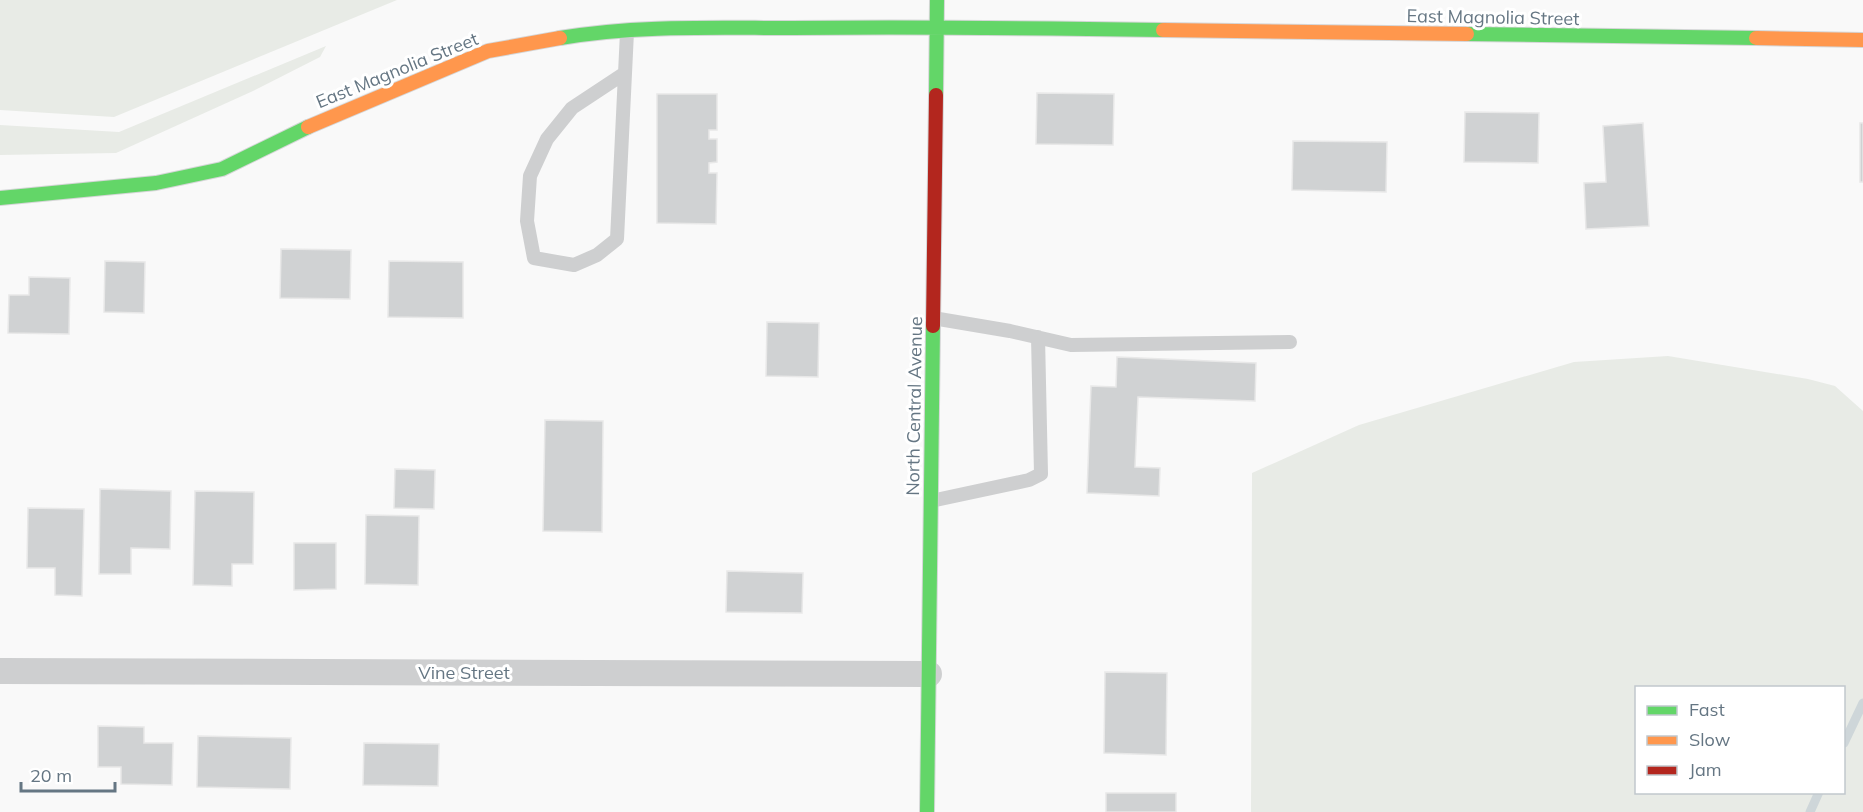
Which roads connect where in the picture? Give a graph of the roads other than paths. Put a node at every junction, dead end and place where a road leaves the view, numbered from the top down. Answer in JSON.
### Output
{"nodes":[{"id":1,"x":937,"y":0,"type":"edge"},
{"id":2,"x":936,"y":27,"type":"junction"},
{"id":3,"x":627,"y":32,"type":"junction"},
{"id":4,"x":1863,"y":40,"type":"edge"},
{"id":5,"x":625,"y":73,"type":"junction"},
{"id":6,"x":0,"y":198,"type":"edge"},
{"id":7,"x":933,"y":318,"type":"junction"},
{"id":8,"x":1038,"y":337,"type":"junction"},
{"id":9,"x":1290,"y":342,"type":"dead end"},
{"id":10,"x":930,"y":501,"type":"junction"},
{"id":11,"x":0,"y":671,"type":"edge"},
{"id":12,"x":929,"y":674,"type":"junction"},
{"id":13,"x":927,"y":812,"type":"edge"}],
"edges":[{"from":1,"to":2,"type":"street","name":"North Central Avenue"},
{"from":2,"to":3,"type":"street","name":"East Magnolia Street"},
{"from":2,"to":4,"type":"street","name":"East Magnolia Street"},
{"from":2,"to":7,"type":"street","name":"North Central Avenue"},
{"from":3,"to":5,"type":"lane"},
{"from":3,"to":6,"type":"street","name":"East Magnolia Street"},
{"from":5,"to":5,"type":"lane"},
{"from":7,"to":8,"type":"lane"},
{"from":7,"to":10,"type":"street","name":"North Central Avenue"},
{"from":8,"to":9,"type":"lane"},
{"from":8,"to":10,"type":"lane"},
{"from":10,"to":12,"type":"street","name":"North Central Avenue"},
{"from":11,"to":12,"type":"street","name":"Vine Street"},
{"from":12,"to":13,"type":"street","name":"North Central Avenue"}]}
